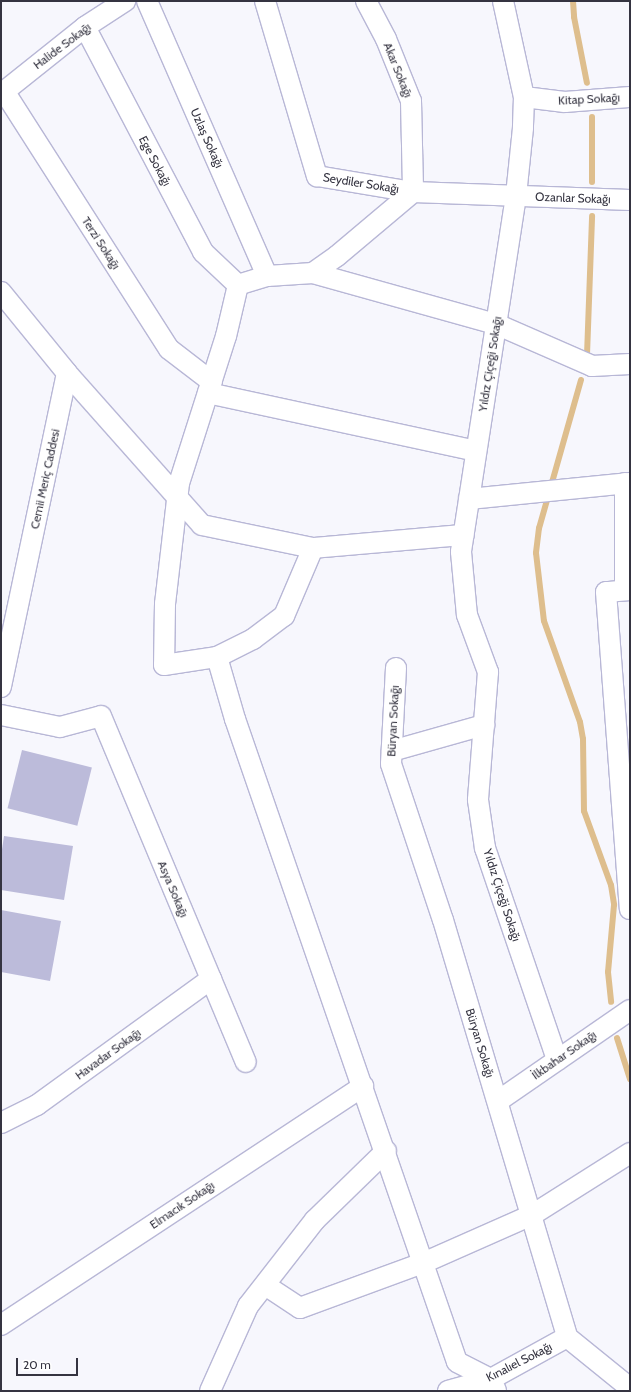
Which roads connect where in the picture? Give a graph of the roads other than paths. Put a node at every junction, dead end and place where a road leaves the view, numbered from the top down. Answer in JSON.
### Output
{"nodes":[{"id":1,"x":125,"y":1,"type":"edge"},
{"id":2,"x":147,"y":1,"type":"edge"},
{"id":3,"x":265,"y":1,"type":"edge"},
{"id":4,"x":366,"y":1,"type":"edge"},
{"id":5,"x":503,"y":1,"type":"edge"},
{"id":6,"x":85,"y":27,"type":"junction"},
{"id":7,"x":2,"y":93,"type":"edge"},
{"id":8,"x":524,"y":96,"type":"junction"},
{"id":9,"x":630,"y":97,"type":"edge"},
{"id":10,"x":413,"y":192,"type":"junction"},
{"id":11,"x":516,"y":196,"type":"junction"},
{"id":12,"x":630,"y":200,"type":"edge"},
{"id":13,"x":313,"y":273,"type":"junction"},
{"id":14,"x":267,"y":276,"type":"junction"},
{"id":15,"x":238,"y":285,"type":"junction"},
{"id":16,"x":1,"y":292,"type":"edge"},
{"id":17,"x":496,"y":324,"type":"junction"},
{"id":18,"x":630,"y":364,"type":"edge"},
{"id":19,"x":67,"y":373,"type":"junction"},
{"id":20,"x":210,"y":387,"type":"junction"},
{"id":21,"x":476,"y":451,"type":"junction"},
{"id":22,"x":627,"y":483,"type":"edge"},
{"id":23,"x":177,"y":497,"type":"junction"},
{"id":24,"x":469,"y":499,"type":"junction"},
{"id":25,"x":464,"y":535,"type":"junction"},
{"id":26,"x":314,"y":548,"type":"junction"},
{"id":27,"x":620,"y":591,"type":"edge"},
{"id":28,"x":10,"y":603,"type":"edge"},
{"id":29,"x":217,"y":657,"type":"junction"},
{"id":30,"x":396,"y":668,"type":"dead end"},
{"id":31,"x":1,"y":687,"type":"edge"},
{"id":32,"x":1,"y":715,"type":"edge"},
{"id":33,"x":484,"y":725,"type":"junction"},
{"id":34,"x":623,"y":728,"type":"edge"},
{"id":35,"x":392,"y":751,"type":"junction"},
{"id":36,"x":626,"y":803,"type":"edge"},
{"id":37,"x":630,"y":909,"type":"edge"},
{"id":38,"x":211,"y":979,"type":"junction"},
{"id":39,"x":630,"y":1010,"type":"edge"},
{"id":40,"x":557,"y":1060,"type":"junction"},
{"id":41,"x":246,"y":1062,"type":"dead end"},
{"id":42,"x":363,"y":1086,"type":"junction"},
{"id":43,"x":498,"y":1102,"type":"junction"},
{"id":44,"x":1,"y":1123,"type":"edge"},
{"id":45,"x":386,"y":1151,"type":"junction"},
{"id":46,"x":630,"y":1153,"type":"edge"},
{"id":47,"x":532,"y":1215,"type":"junction"},
{"id":48,"x":423,"y":1263,"type":"junction"},
{"id":49,"x":265,"y":1284,"type":"junction"},
{"id":50,"x":1,"y":1325,"type":"edge"},
{"id":51,"x":567,"y":1338,"type":"junction"},
{"id":52,"x":493,"y":1385,"type":"edge"},
{"id":53,"x":630,"y":1388,"type":"edge"},
{"id":54,"x":210,"y":1391,"type":"edge"},
{"id":55,"x":448,"y":1391,"type":"edge"}],
"edges":[{"from":1,"to":6,"type":"street","name":"Halide Sokağı"},
{"from":2,"to":14,"type":"street","name":"Uzlaş Sokağı"},
{"from":3,"to":10,"type":"street","name":"Seydiler Sokağı"},
{"from":4,"to":10,"type":"street","name":"Akar Sokağı"},
{"from":5,"to":8,"type":"street","name":"Yıldız Çiçeği Sokağı"},
{"from":6,"to":7,"type":"street","name":"Halide Sokağı"},
{"from":6,"to":15,"type":"street","name":"Ege Sokağı"},
{"from":7,"to":20,"type":"street","name":"Terzi Sokağı"},
{"from":8,"to":9,"type":"street","name":"Kitap Sokağı"},
{"from":8,"to":11,"type":"street","name":"Yıldız Çiçeği Sokağı"},
{"from":10,"to":11,"type":"street","name":"Seydiler Sokağı"},
{"from":10,"to":13,"type":"street"},
{"from":11,"to":12,"type":"street","name":"Ozanlar Sokağı"},
{"from":11,"to":17,"type":"street","name":"Yıldız Çiçeği Sokağı"},
{"from":13,"to":14,"type":"street"},
{"from":13,"to":17,"type":"street"},
{"from":14,"to":15,"type":"street"},
{"from":15,"to":20,"type":"street"},
{"from":16,"to":19,"type":"street"},
{"from":17,"to":18,"type":"street"},
{"from":17,"to":21,"type":"street","name":"Yıldız Çiçeği Sokağı"},
{"from":19,"to":23,"type":"street"},
{"from":19,"to":28,"type":"street","name":"Cemii Meriç Caddesi"},
{"from":20,"to":21,"type":"street"},
{"from":20,"to":23,"type":"street"},
{"from":21,"to":24,"type":"street","name":"Yıldız Çiçeği Sokağı"},
{"from":22,"to":24,"type":"street"},
{"from":22,"to":27,"type":"street"},
{"from":23,"to":26,"type":"street"},
{"from":23,"to":29,"type":"street"},
{"from":24,"to":25,"type":"street","name":"Yıldız Çiçeği Sokağı"},
{"from":25,"to":26,"type":"street"},
{"from":25,"to":33,"type":"street","name":"Yıldız Çiçeği Sokağı"},
{"from":26,"to":29,"type":"street"},
{"from":27,"to":34,"type":"street"},
{"from":28,"to":31,"type":"street","name":"Cemii Meriç Caddesi"},
{"from":29,"to":42,"type":"street"},
{"from":30,"to":35,"type":"street","name":"Büryan Sokağı"},
{"from":32,"to":38,"type":"street","name":"Asya Sokağı"},
{"from":33,"to":35,"type":"street"},
{"from":33,"to":40,"type":"street","name":"Yıldız Çiçeği Sokağı"},
{"from":34,"to":36,"type":"street"},
{"from":35,"to":43,"type":"street","name":"Büryan Sokağı"},
{"from":36,"to":37,"type":"street"},
{"from":38,"to":41,"type":"street","name":"Asya Sokağı"},
{"from":38,"to":44,"type":"street","name":"Havadar Sokağı"},
{"from":39,"to":40,"type":"street","name":"İlkbahar Sokağı"},
{"from":40,"to":43,"type":"street","name":"İlkbahar Sokağı"},
{"from":42,"to":45,"type":"street"},
{"from":42,"to":50,"type":"street","name":"Elmacık Sokağı"},
{"from":43,"to":47,"type":"street","name":"Büryan Sokağı"},
{"from":45,"to":48,"type":"street"},
{"from":45,"to":49,"type":"street"},
{"from":46,"to":47,"type":"street"},
{"from":47,"to":48,"type":"street"},
{"from":47,"to":51,"type":"street","name":"Büryan Sokağı"},
{"from":48,"to":49,"type":"street"},
{"from":48,"to":52,"type":"street"},
{"from":49,"to":54,"type":"street"},
{"from":51,"to":52,"type":"street","name":"Kınalıel Sokağı"},
{"from":51,"to":53,"type":"street"},
{"from":52,"to":55,"type":"street","name":"Kınalıel Sokağı"}]}
